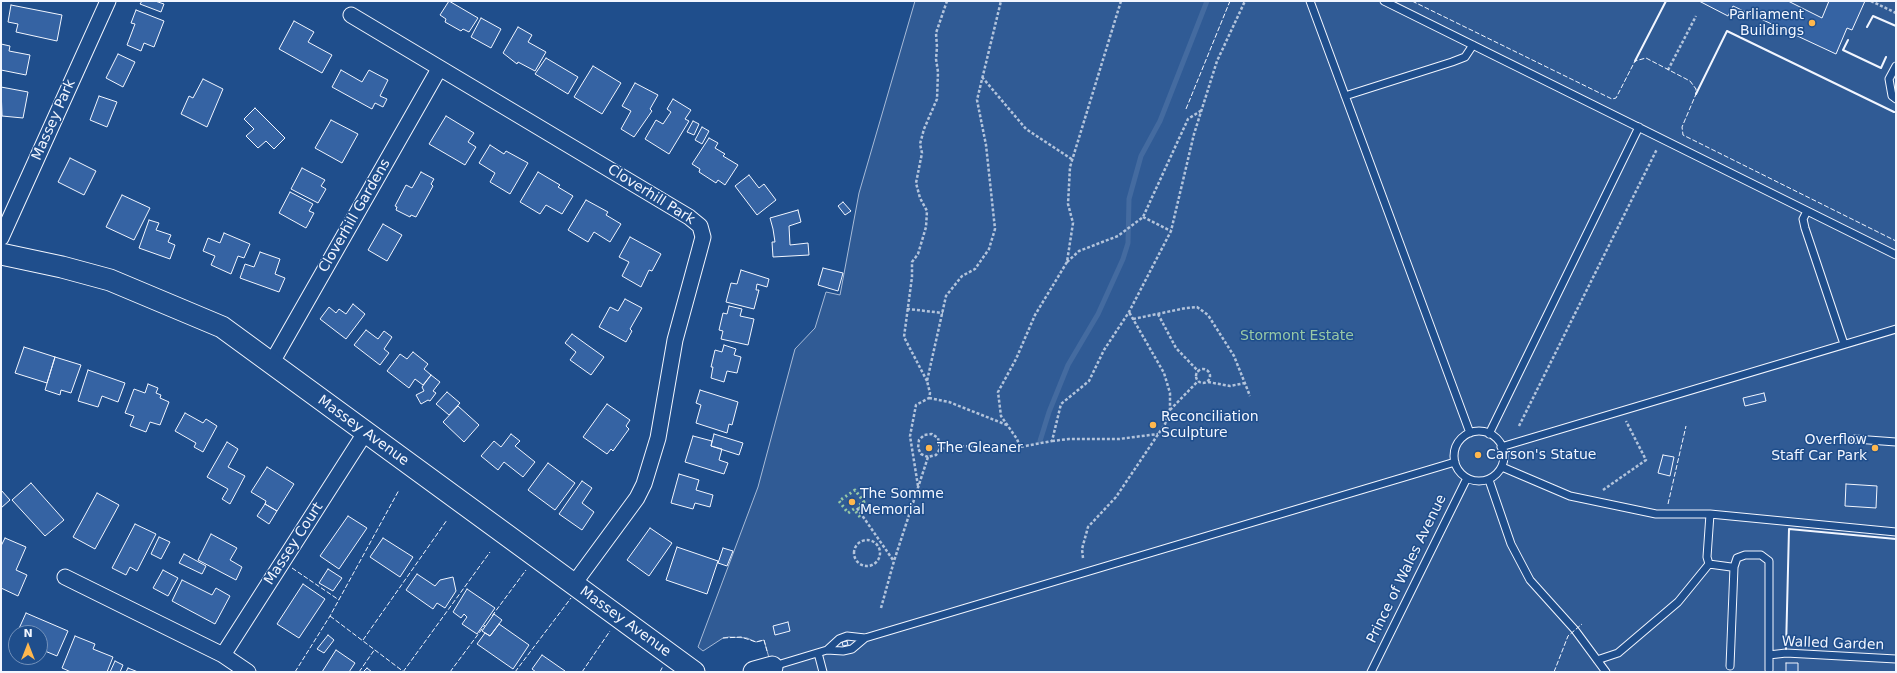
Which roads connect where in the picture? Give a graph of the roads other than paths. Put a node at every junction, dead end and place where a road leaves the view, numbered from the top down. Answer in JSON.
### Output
{"nodes":[{"id":1,"x":108,"y":1,"type":"edge"},
{"id":2,"x":1310,"y":1,"type":"edge"},
{"id":3,"x":1384,"y":1,"type":"edge"},
{"id":4,"x":351,"y":14,"type":"dead end"},
{"id":5,"x":1473,"y":45,"type":"junction"},
{"id":6,"x":1896,"y":66,"type":"edge"},
{"id":7,"x":439,"y":69,"type":"junction"},
{"id":8,"x":1345,"y":96,"type":"junction"},
{"id":9,"x":1896,"y":99,"type":"edge"},
{"id":10,"x":1639,"y":128,"type":"junction"},
{"id":11,"x":1807,"y":211,"type":"junction"},
{"id":12,"x":1,"y":238,"type":"edge"},
{"id":13,"x":1,"y":254,"type":"edge"},
{"id":14,"x":1896,"y":255,"type":"edge"},
{"id":15,"x":1896,"y":329,"type":"edge"},
{"id":16,"x":1844,"y":344,"type":"junction"},
{"id":17,"x":271,"y":364,"type":"junction"},
{"id":18,"x":365,"y":433,"type":"junction"},
{"id":19,"x":1470,"y":433,"type":"junction"},
{"id":20,"x":1489,"y":434,"type":"junction"},
{"id":21,"x":1856,"y":439,"type":"dead end"},
{"id":22,"x":1896,"y":442,"type":"edge"},
{"id":23,"x":1501,"y":447,"type":"junction"},
{"id":24,"x":1454,"y":462,"type":"junction"},
{"id":25,"x":1502,"y":467,"type":"junction"},
{"id":26,"x":1467,"y":478,"type":"junction"},
{"id":27,"x":1489,"y":480,"type":"junction"},
{"id":28,"x":1710,"y":514,"type":"junction"},
{"id":29,"x":1896,"y":532,"type":"edge"},
{"id":30,"x":1709,"y":564,"type":"junction"},
{"id":31,"x":1734,"y":567,"type":"junction"},
{"id":32,"x":65,"y":576,"type":"dead end"},
{"id":33,"x":573,"y":585,"type":"junction"},
{"id":34,"x":865,"y":638,"type":"junction"},
{"id":35,"x":827,"y":650,"type":"junction"},
{"id":36,"x":818,"y":653,"type":"junction"},
{"id":37,"x":223,"y":655,"type":"junction"},
{"id":38,"x":1770,"y":655,"type":"junction"},
{"id":39,"x":1896,"y":659,"type":"edge"},
{"id":40,"x":1597,"y":660,"type":"junction"},
{"id":41,"x":1730,"y":666,"type":"dead end"},
{"id":42,"x":684,"y":667,"type":"edge"},
{"id":43,"x":763,"y":669,"type":"edge"},
{"id":44,"x":1770,"y":670,"type":"dead end"},
{"id":45,"x":248,"y":672,"type":"edge"},
{"id":46,"x":823,"y":672,"type":"edge"},
{"id":47,"x":1371,"y":672,"type":"edge"},
{"id":48,"x":1606,"y":672,"type":"edge"}],
"edges":[{"from":1,"to":12,"type":"street","name":"Massey Park"},
{"from":2,"to":8,"type":"lane"},
{"from":3,"to":5,"type":"lane"},
{"from":4,"to":7,"type":"street","name":"Cloverhill Park"},
{"from":5,"to":8,"type":"lane"},
{"from":5,"to":10,"type":"lane"},
{"from":6,"to":9,"type":"lane"},
{"from":7,"to":17,"type":"street","name":"Cloverhill Gardens"},
{"from":7,"to":33,"type":"street","name":"Cloverhill Park"},
{"from":8,"to":19,"type":"lane"},
{"from":10,"to":11,"type":"lane"},
{"from":10,"to":20,"type":"lane"},
{"from":11,"to":14,"type":"lane"},
{"from":11,"to":16,"type":"lane"},
{"from":13,"to":17,"type":"street","name":"Massey Avenue"},
{"from":15,"to":16,"type":"lane"},
{"from":16,"to":23,"type":"lane"},
{"from":17,"to":18,"type":"street","name":"Massey Avenue"},
{"from":18,"to":33,"type":"street","name":"Massey Avenue"},
{"from":18,"to":37,"type":"street","name":"Massey Court"},
{"from":19,"to":20,"type":"lane"},
{"from":19,"to":24,"type":"lane"},
{"from":20,"to":23,"type":"lane"},
{"from":21,"to":22,"type":"lane"},
{"from":23,"to":25,"type":"lane"},
{"from":24,"to":26,"type":"lane"},
{"from":24,"to":34,"type":"lane"},
{"from":25,"to":27,"type":"lane"},
{"from":25,"to":28,"type":"lane"},
{"from":26,"to":27,"type":"lane"},
{"from":26,"to":47,"type":"lane","name":"Prince of Wales Avenue"},
{"from":27,"to":40,"type":"lane"},
{"from":28,"to":29,"type":"lane"},
{"from":28,"to":30,"type":"lane"},
{"from":30,"to":31,"type":"lane"},
{"from":30,"to":40,"type":"lane"},
{"from":31,"to":38,"type":"lane"},
{"from":31,"to":41,"type":"lane"},
{"from":32,"to":37,"type":"street"},
{"from":33,"to":42,"type":"street","name":"Massey Avenue"},
{"from":34,"to":35,"type":"lane"},
{"from":34,"to":35,"type":"lane"},
{"from":35,"to":36,"type":"lane"},
{"from":36,"to":43,"type":"lane"},
{"from":36,"to":46,"type":"lane"},
{"from":37,"to":45,"type":"street"},
{"from":38,"to":39,"type":"lane","name":"Walled Garden"},
{"from":38,"to":44,"type":"lane"},
{"from":40,"to":48,"type":"lane"}]}
